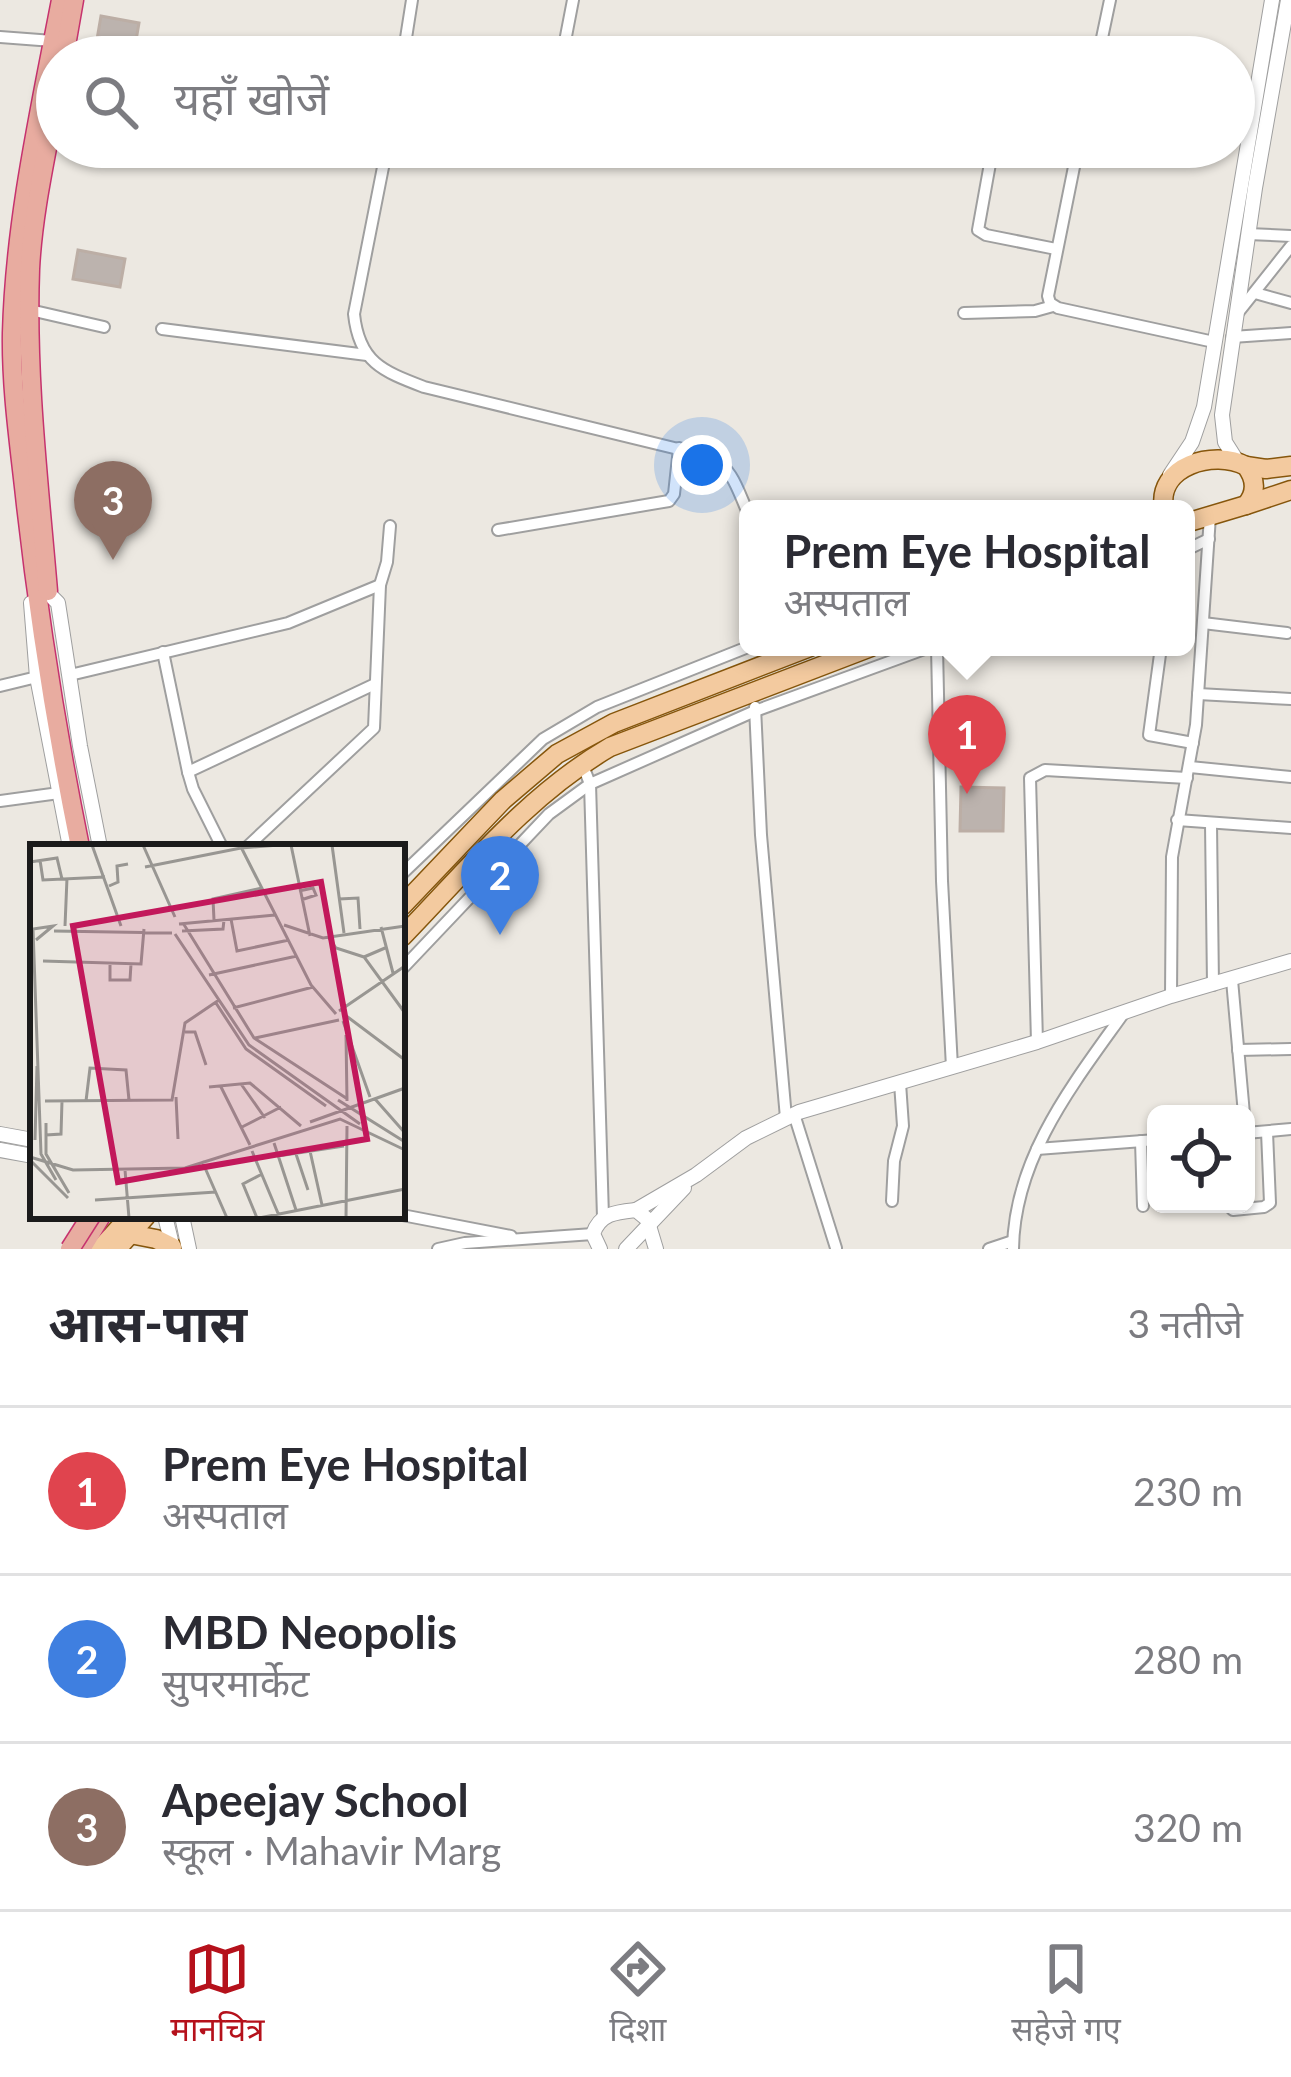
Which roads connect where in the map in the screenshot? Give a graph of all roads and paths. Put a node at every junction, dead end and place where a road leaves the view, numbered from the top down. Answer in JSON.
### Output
{"nodes":[{"id":1,"x":61,"y":0,"type":"edge"},
{"id":2,"x":74,"y":0,"type":"edge"},
{"id":3,"x":412,"y":0,"type":"edge"},
{"id":4,"x":573,"y":0,"type":"edge"},
{"id":5,"x":1110,"y":0,"type":"edge"},
{"id":6,"x":1271,"y":0,"type":"edge"},
{"id":7,"x":1288,"y":0,"type":"edge"},
{"id":8,"x":59,"y":36,"type":"edge"},
{"id":9,"x":62,"y":36,"type":"edge"},
{"id":10,"x":406,"y":36,"type":"edge"},
{"id":11,"x":566,"y":36,"type":"edge"},
{"id":12,"x":1102,"y":36,"type":"edge"},
{"id":13,"x":0,"y":37,"type":"edge"},
{"id":14,"x":36,"y":44,"type":"edge"},
{"id":15,"x":1255,"y":96,"type":"edge"},
{"id":16,"x":36,"y":142,"type":"edge"},
{"id":17,"x":44,"y":168,"type":"edge"},
{"id":18,"x":383,"y":168,"type":"edge"},
{"id":19,"x":989,"y":168,"type":"edge"},
{"id":20,"x":1073,"y":168,"type":"edge"},
{"id":21,"x":1243,"y":168,"type":"edge"},
{"id":22,"x":1248,"y":234,"type":"junction"},
{"id":23,"x":1291,"y":236,"type":"edge"},
{"id":24,"x":1291,"y":246,"type":"edge"},
{"id":25,"x":1056,"y":249,"type":"junction"},
{"id":26,"x":1256,"y":293,"type":"junction"},
{"id":27,"x":1291,"y":303,"type":"edge"},
{"id":28,"x":1053,"y":306,"type":"junction"},
{"id":29,"x":30,"y":310,"type":"junction"},
{"id":30,"x":964,"y":313,"type":"dead end"},
{"id":31,"x":1235,"y":316,"type":"junction"},
{"id":32,"x":104,"y":327,"type":"dead end"},
{"id":33,"x":162,"y":329,"type":"dead end"},
{"id":34,"x":1291,"y":334,"type":"edge"},
{"id":35,"x":1232,"y":337,"type":"junction"},
{"id":36,"x":1214,"y":342,"type":"junction"},
{"id":37,"x":367,"y":355,"type":"junction"},
{"id":38,"x":17,"y":431,"type":"edge"},
{"id":39,"x":679,"y":448,"type":"junction"},
{"id":40,"x":1241,"y":464,"type":"junction"},
{"id":41,"x":1291,"y":466,"type":"edge"},
{"id":42,"x":1167,"y":481,"type":"junction"},
{"id":43,"x":1291,"y":490,"type":"edge"},
{"id":44,"x":742,"y":500,"type":"edge"},
{"id":45,"x":1151,"y":500,"type":"edge"},
{"id":46,"x":1165,"y":500,"type":"edge"},
{"id":47,"x":1246,"y":506,"type":"junction"},
{"id":48,"x":1210,"y":516,"type":"junction"},
{"id":49,"x":1195,"y":521,"type":"edge"},
{"id":50,"x":390,"y":526,"type":"dead end"},
{"id":51,"x":498,"y":530,"type":"dead end"},
{"id":52,"x":1209,"y":539,"type":"junction"},
{"id":53,"x":1195,"y":546,"type":"edge"},
{"id":54,"x":380,"y":585,"type":"junction"},
{"id":55,"x":43,"y":601,"type":"junction"},
{"id":56,"x":1203,"y":623,"type":"junction"},
{"id":57,"x":1287,"y":633,"type":"dead end"},
{"id":58,"x":739,"y":651,"type":"edge"},
{"id":59,"x":163,"y":652,"type":"junction"},
{"id":60,"x":786,"y":656,"type":"edge"},
{"id":61,"x":852,"y":656,"type":"edge"},
{"id":62,"x":904,"y":656,"type":"edge"},
{"id":63,"x":935,"y":656,"type":"edge"},
{"id":64,"x":1160,"y":656,"type":"edge"},
{"id":65,"x":37,"y":676,"type":"junction"},
{"id":66,"x":70,"y":676,"type":"junction"},
{"id":67,"x":375,"y":684,"type":"junction"},
{"id":68,"x":0,"y":686,"type":"edge"},
{"id":69,"x":1198,"y":694,"type":"junction"},
{"id":70,"x":1291,"y":699,"type":"edge"},
{"id":71,"x":754,"y":701,"type":"junction"},
{"id":72,"x":1192,"y":743,"type":"junction"},
{"id":73,"x":582,"y":764,"type":"junction"},
{"id":74,"x":188,"y":772,"type":"junction"},
{"id":75,"x":1188,"y":772,"type":"junction"},
{"id":76,"x":562,"y":777,"type":"junction"},
{"id":77,"x":1291,"y":777,"type":"edge"},
{"id":78,"x":590,"y":784,"type":"junction"},
{"id":79,"x":59,"y":793,"type":"junction"},
{"id":80,"x":0,"y":801,"type":"edge"},
{"id":81,"x":1177,"y":820,"type":"junction"},
{"id":82,"x":1211,"y":824,"type":"junction"},
{"id":83,"x":1291,"y":829,"type":"edge"},
{"id":84,"x":69,"y":844,"type":"edge"},
{"id":85,"x":79,"y":844,"type":"edge"},
{"id":86,"x":90,"y":844,"type":"edge"},
{"id":87,"x":99,"y":844,"type":"edge"},
{"id":88,"x":221,"y":844,"type":"edge"},
{"id":89,"x":250,"y":844,"type":"edge"},
{"id":90,"x":405,"y":871,"type":"edge"},
{"id":91,"x":405,"y":903,"type":"edge"},
{"id":92,"x":405,"y":920,"type":"edge"},
{"id":93,"x":405,"y":934,"type":"edge"},
{"id":94,"x":1291,"y":961,"type":"edge"},
{"id":95,"x":405,"y":966,"type":"edge"},
{"id":96,"x":1232,"y":980,"type":"junction"},
{"id":97,"x":1213,"y":985,"type":"junction"},
{"id":98,"x":1171,"y":996,"type":"junction"},
{"id":99,"x":1123,"y":1013,"type":"junction"},
{"id":100,"x":1037,"y":1042,"type":"junction"},
{"id":101,"x":1291,"y":1049,"type":"edge"},
{"id":102,"x":1238,"y":1050,"type":"junction"},
{"id":103,"x":952,"y":1067,"type":"junction"},
{"id":104,"x":900,"y":1082,"type":"junction"},
{"id":105,"x":1243,"y":1105,"type":"edge"},
{"id":106,"x":790,"y":1116,"type":"junction"},
{"id":107,"x":1291,"y":1130,"type":"edge"},
{"id":108,"x":1255,"y":1132,"type":"edge"},
{"id":109,"x":1268,"y":1132,"type":"junction"},
{"id":110,"x":0,"y":1134,"type":"edge"},
{"id":111,"x":30,"y":1139,"type":"edge"},
{"id":112,"x":1141,"y":1141,"type":"junction"},
{"id":113,"x":1147,"y":1141,"type":"edge"},
{"id":114,"x":1037,"y":1149,"type":"junction"},
{"id":115,"x":0,"y":1150,"type":"edge"},
{"id":116,"x":30,"y":1155,"type":"edge"},
{"id":117,"x":695,"y":1175,"type":"junction"},
{"id":118,"x":892,"y":1201,"type":"dead end"},
{"id":119,"x":1143,"y":1206,"type":"dead end"},
{"id":120,"x":1255,"y":1208,"type":"edge"},
{"id":121,"x":636,"y":1210,"type":"junction"},
{"id":122,"x":405,"y":1216,"type":"edge"},
{"id":123,"x":603,"y":1217,"type":"junction"},
{"id":124,"x":92,"y":1219,"type":"edge"},
{"id":125,"x":93,"y":1219,"type":"edge"},
{"id":126,"x":94,"y":1219,"type":"edge"},
{"id":127,"x":166,"y":1219,"type":"edge"},
{"id":128,"x":648,"y":1227,"type":"junction"},
{"id":129,"x":126,"y":1233,"type":"edge"},
{"id":130,"x":593,"y":1234,"type":"junction"},
{"id":131,"x":526,"y":1239,"type":"junction"},
{"id":132,"x":1013,"y":1245,"type":"edge"},
{"id":133,"x":633,"y":1247,"type":"edge"},
{"id":134,"x":178,"y":1248,"type":"edge"},
{"id":135,"x":58,"y":1249,"type":"edge"},
{"id":136,"x":70,"y":1249,"type":"edge"},
{"id":137,"x":81,"y":1249,"type":"edge"},
{"id":138,"x":100,"y":1249,"type":"edge"},
{"id":139,"x":438,"y":1249,"type":"edge"},
{"id":140,"x":600,"y":1249,"type":"edge"},
{"id":141,"x":656,"y":1249,"type":"edge"},
{"id":142,"x":836,"y":1249,"type":"edge"},
{"id":143,"x":988,"y":1249,"type":"edge"}],
"edges":[{"from":1,"to":8,"type":"highway"},
{"from":2,"to":9,"type":"highway"},
{"from":3,"to":10,"type":"street"},
{"from":4,"to":11,"type":"street"},
{"from":5,"to":12,"type":"street"},
{"from":6,"to":15,"type":"street"},
{"from":7,"to":22,"type":"street"},
{"from":13,"to":14,"type":"street"},
{"from":16,"to":38,"type":"highway"},
{"from":17,"to":29,"type":"highway"},
{"from":18,"to":37,"type":"street"},
{"from":19,"to":25,"type":"street"},
{"from":20,"to":25,"type":"street"},
{"from":21,"to":36,"type":"street"},
{"from":22,"to":23,"type":"street"},
{"from":22,"to":31,"type":"street"},
{"from":24,"to":26,"type":"street"},
{"from":25,"to":28,"type":"street"},
{"from":26,"to":27,"type":"street"},
{"from":26,"to":31,"type":"street"},
{"from":28,"to":30,"type":"street"},
{"from":28,"to":36,"type":"street"},
{"from":29,"to":32,"type":"street"},
{"from":29,"to":38,"type":"highway"},
{"from":31,"to":35,"type":"street"},
{"from":33,"to":37,"type":"street"},
{"from":34,"to":35,"type":"street"},
{"from":35,"to":40,"type":"street"},
{"from":36,"to":42,"type":"street"},
{"from":37,"to":39,"type":"street"},
{"from":38,"to":55,"type":"highway"},
{"from":39,"to":44,"type":"street"},
{"from":39,"to":51,"type":"street"},
{"from":40,"to":41,"type":"main road"},
{"from":40,"to":42,"type":"main road"},
{"from":40,"to":47,"type":"main road"},
{"from":42,"to":45,"type":"main road"},
{"from":42,"to":46,"type":"main road"},
{"from":43,"to":47,"type":"main road"},
{"from":47,"to":48,"type":"main road"},
{"from":48,"to":49,"type":"main road"},
{"from":48,"to":52,"type":"street"},
{"from":50,"to":54,"type":"street"},
{"from":52,"to":53,"type":"street"},
{"from":52,"to":56,"type":"street"},
{"from":54,"to":59,"type":"street"},
{"from":54,"to":67,"type":"street"},
{"from":55,"to":65,"type":"street"},
{"from":55,"to":66,"type":"street"},
{"from":55,"to":85,"type":"highway"},
{"from":55,"to":86,"type":"highway"},
{"from":56,"to":57,"type":"street"},
{"from":56,"to":69,"type":"street"},
{"from":58,"to":90,"type":"street"},
{"from":59,"to":66,"type":"street"},
{"from":59,"to":74,"type":"street"},
{"from":60,"to":91,"type":"main road"},
{"from":61,"to":71,"type":"main road"},
{"from":62,"to":71,"type":"street"},
{"from":63,"to":103,"type":"street"},
{"from":64,"to":72,"type":"street"},
{"from":65,"to":68,"type":"street"},
{"from":65,"to":79,"type":"street"},
{"from":66,"to":87,"type":"street"},
{"from":67,"to":74,"type":"street"},
{"from":67,"to":89,"type":"street"},
{"from":69,"to":70,"type":"street"},
{"from":69,"to":72,"type":"street"},
{"from":71,"to":73,"type":"main road"},
{"from":71,"to":78,"type":"street"},
{"from":71,"to":106,"type":"street"},
{"from":72,"to":75,"type":"street"},
{"from":73,"to":76,"type":"main road"},
{"from":73,"to":78,"type":"street"},
{"from":74,"to":88,"type":"street"},
{"from":75,"to":77,"type":"street"},
{"from":75,"to":81,"type":"street"},
{"from":75,"to":100,"type":"street"},
{"from":76,"to":92,"type":"main road"},
{"from":76,"to":93,"type":"main road"},
{"from":78,"to":95,"type":"street"},
{"from":78,"to":123,"type":"street"},
{"from":79,"to":80,"type":"street"},
{"from":79,"to":84,"type":"street"},
{"from":81,"to":82,"type":"street"},
{"from":81,"to":98,"type":"street"},
{"from":82,"to":83,"type":"street"},
{"from":82,"to":97,"type":"street"},
{"from":94,"to":96,"type":"street"},
{"from":96,"to":97,"type":"street"},
{"from":96,"to":102,"type":"street"},
{"from":97,"to":98,"type":"street"},
{"from":98,"to":99,"type":"street"},
{"from":99,"to":100,"type":"street"},
{"from":99,"to":114,"type":"street"},
{"from":100,"to":103,"type":"street"},
{"from":101,"to":102,"type":"street"},
{"from":102,"to":105,"type":"street"},
{"from":103,"to":104,"type":"street"},
{"from":104,"to":106,"type":"street"},
{"from":104,"to":118,"type":"street"},
{"from":106,"to":117,"type":"street"},
{"from":106,"to":142,"type":"street"},
{"from":107,"to":109,"type":"street"},
{"from":108,"to":109,"type":"street"},
{"from":109,"to":120,"type":"street"},
{"from":110,"to":111,"type":"street"},
{"from":112,"to":113,"type":"street"},
{"from":112,"to":114,"type":"street"},
{"from":112,"to":119,"type":"street"},
{"from":114,"to":132,"type":"street"},
{"from":115,"to":116,"type":"street"},
{"from":117,"to":121,"type":"street"},
{"from":117,"to":128,"type":"street"},
{"from":121,"to":123,"type":"street"},
{"from":121,"to":128,"type":"street"},
{"from":122,"to":131,"type":"street"},
{"from":123,"to":130,"type":"street"},
{"from":124,"to":135,"type":"main road"},
{"from":125,"to":136,"type":"highway","bridge":true},
{"from":126,"to":137,"type":"highway","bridge":true},
{"from":127,"to":134,"type":"street"},
{"from":128,"to":133,"type":"street"},
{"from":128,"to":141,"type":"street"},
{"from":129,"to":134,"type":"main road"},
{"from":129,"to":138,"type":"main road"},
{"from":130,"to":131,"type":"street"},
{"from":130,"to":140,"type":"street"},
{"from":131,"to":139,"type":"street"},
{"from":132,"to":143,"type":"street"}]}
